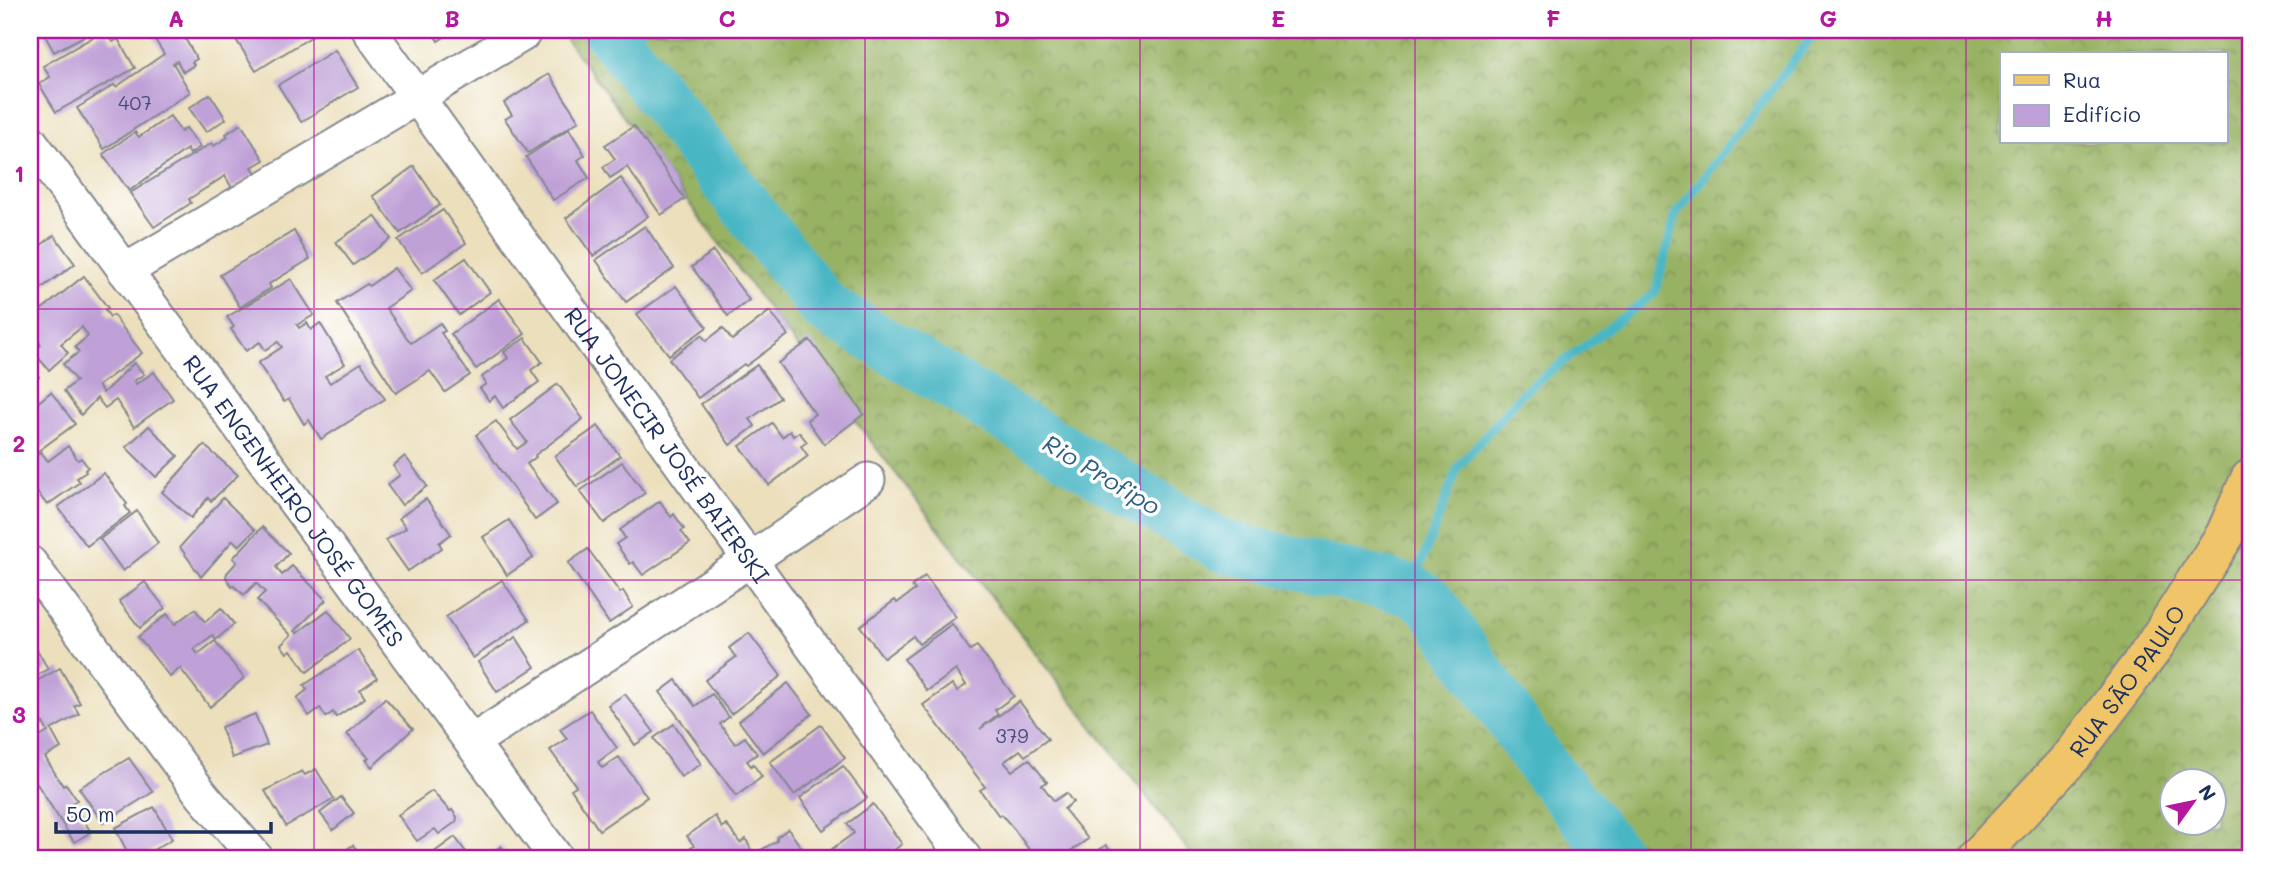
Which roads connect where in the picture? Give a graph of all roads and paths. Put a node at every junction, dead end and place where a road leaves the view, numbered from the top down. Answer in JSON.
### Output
{"nodes":[{"id":1,"x":369,"y":30,"type":"edge"},
{"id":2,"x":523,"y":34,"type":"dead end"},
{"id":3,"x":417,"y":97,"type":"junction"},
{"id":4,"x":30,"y":141,"type":"edge"},
{"id":5,"x":125,"y":271,"type":"junction"},
{"id":6,"x":2250,"y":479,"type":"edge"},
{"id":7,"x":868,"y":480,"type":"dead end"},
{"id":8,"x":750,"y":560,"type":"junction"},
{"id":9,"x":30,"y":563,"type":"edge"},
{"id":10,"x":472,"y":742,"type":"junction"},
{"id":11,"x":257,"y":859,"type":"edge"},
{"id":12,"x":557,"y":859,"type":"edge"},
{"id":13,"x":965,"y":859,"type":"edge"},
{"id":14,"x":1976,"y":859,"type":"edge"}],
"edges":[{"from":1,"to":3,"type":"street","name":"RUA JONECIR JOSÉ BAIERSKI"},
{"from":2,"to":3,"type":"street"},
{"from":3,"to":5,"type":"street"},
{"from":3,"to":8,"type":"street","name":"RUA JONECIR JOSÉ BAIERSKI"},
{"from":4,"to":5,"type":"street","name":"RUA ENGENHEIRO JOSÉ GOMES"},
{"from":5,"to":10,"type":"street","name":"RUA ENGENHEIRO JOSÉ GOMES"},
{"from":6,"to":14,"type":"main road","name":"RUA SÃO PAULO"},
{"from":7,"to":8,"type":"street"},
{"from":8,"to":10,"type":"street"},
{"from":8,"to":13,"type":"street","name":"RUA JONECIR JOSÉ BAIERSKI"},
{"from":9,"to":11,"type":"street"},
{"from":10,"to":12,"type":"street","name":"RUA ENGENHEIRO JOSÉ GOMES"}]}
